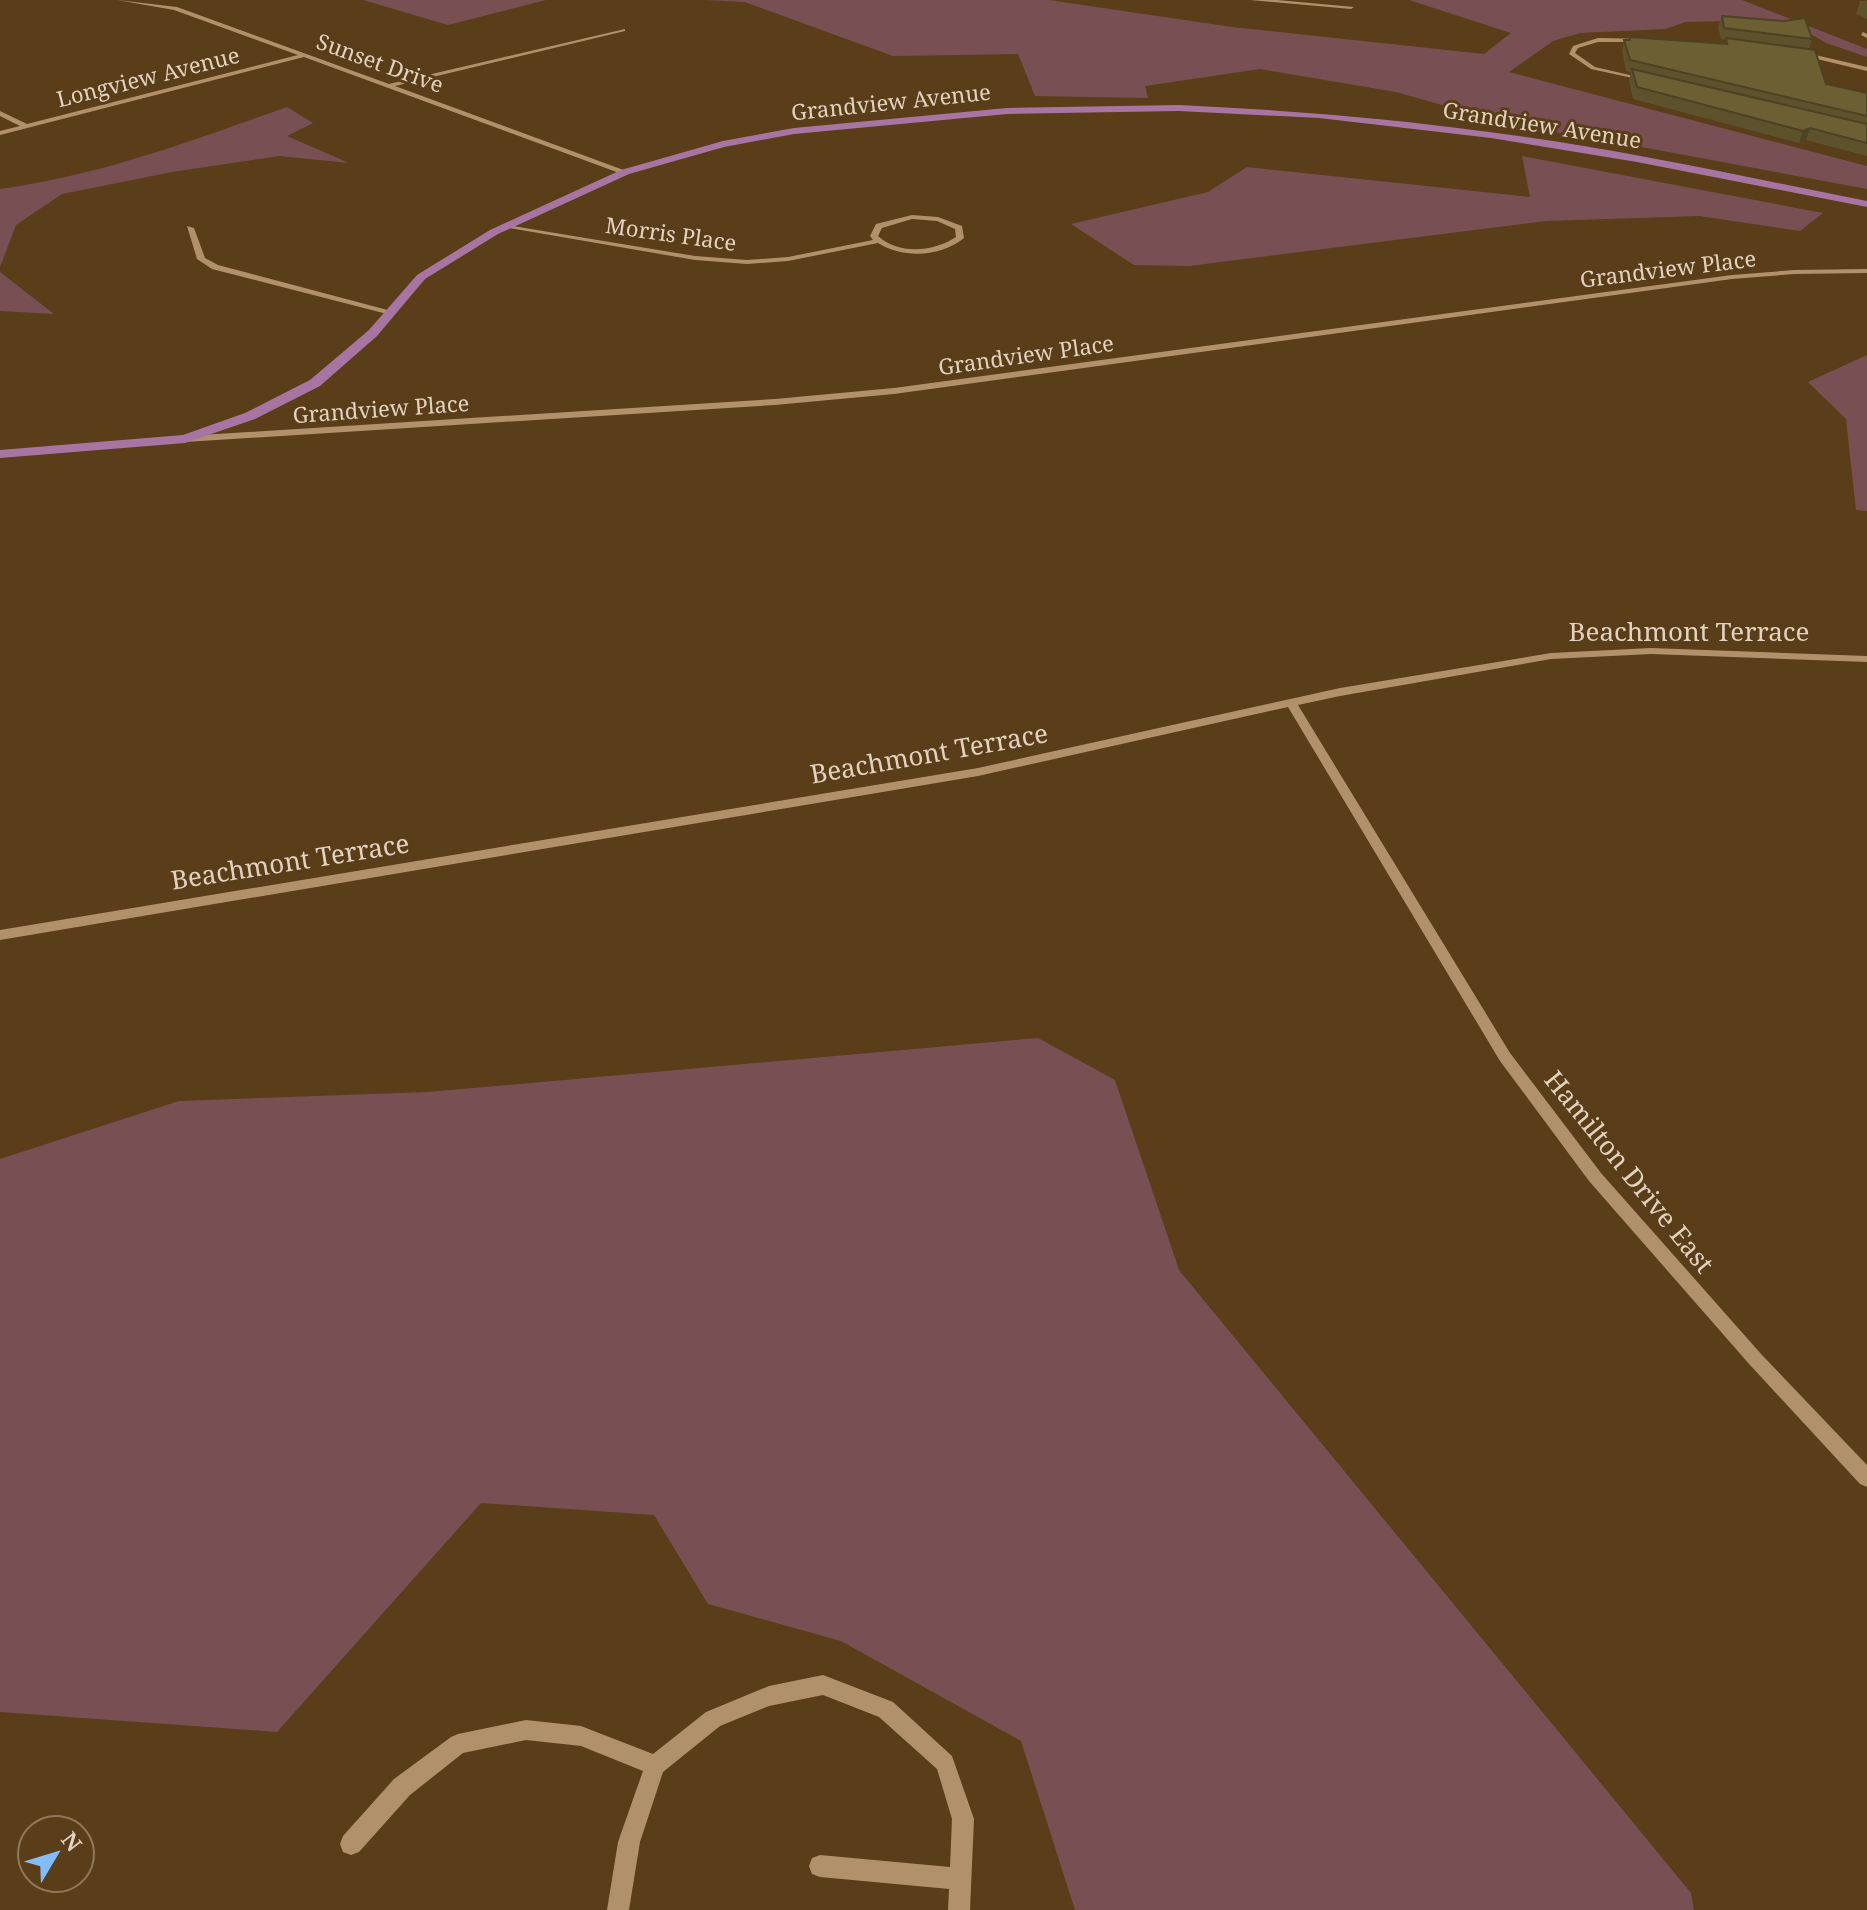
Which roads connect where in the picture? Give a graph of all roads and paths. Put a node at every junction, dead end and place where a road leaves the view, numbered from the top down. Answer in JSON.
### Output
{"nodes":[{"id":1,"x":120,"y":0,"type":"edge"},
{"id":2,"x":1253,"y":0,"type":"edge"},
{"id":3,"x":1351,"y":7,"type":"dead end"},
{"id":4,"x":623,"y":30,"type":"dead end"},
{"id":5,"x":1651,"y":41,"type":"edge"},
{"id":6,"x":1784,"y":51,"type":"edge"},
{"id":7,"x":305,"y":55,"type":"junction"},
{"id":8,"x":1867,"y":69,"type":"edge"},
{"id":9,"x":1654,"y":82,"type":"edge"},
{"id":10,"x":388,"y":86,"type":"junction"},
{"id":11,"x":0,"y":113,"type":"edge"},
{"id":12,"x":26,"y":126,"type":"junction"},
{"id":13,"x":0,"y":133,"type":"edge"},
{"id":14,"x":625,"y":172,"type":"junction"},
{"id":15,"x":1867,"y":204,"type":"edge"},
{"id":16,"x":507,"y":227,"type":"junction"},
{"id":17,"x":190,"y":228,"type":"dead end"},
{"id":18,"x":878,"y":241,"type":"junction"},
{"id":19,"x":1867,"y":271,"type":"edge"},
{"id":20,"x":391,"y":312,"type":"junction"},
{"id":21,"x":185,"y":439,"type":"junction"},
{"id":22,"x":0,"y":454,"type":"edge"},
{"id":23,"x":1867,"y":659,"type":"edge"},
{"id":24,"x":1291,"y":703,"type":"junction"},
{"id":25,"x":0,"y":935,"type":"edge"},
{"id":26,"x":1867,"y":1478,"type":"edge"},
{"id":27,"x":655,"y":1765,"type":"junction"},
{"id":28,"x":351,"y":1844,"type":"dead end"},
{"id":29,"x":820,"y":1866,"type":"dead end"},
{"id":30,"x":961,"y":1879,"type":"junction"},
{"id":31,"x":618,"y":1910,"type":"edge"},
{"id":32,"x":959,"y":1910,"type":"edge"}],
"edges":[{"from":1,"to":7,"type":"street","name":"Sunset Drive"},
{"from":2,"to":3,"type":"street"},
{"from":4,"to":10,"type":"street"},
{"from":5,"to":9,"type":"street"},
{"from":6,"to":8,"type":"street"},
{"from":7,"to":10,"type":"street","name":"Sunset Drive"},
{"from":7,"to":12,"type":"street","name":"Longview Avenue"},
{"from":10,"to":14,"type":"street","name":"Sunset Drive"},
{"from":11,"to":12,"type":"street"},
{"from":12,"to":13,"type":"street","name":"Longview Avenue"},
{"from":14,"to":15,"type":"main road","name":"Grandview Avenue"},
{"from":14,"to":16,"type":"main road","name":"Grandview Avenue"},
{"from":16,"to":18,"type":"street","name":"Morris Place"},
{"from":16,"to":20,"type":"main road","name":"Grandview Avenue"},
{"from":17,"to":20,"type":"street"},
{"from":18,"to":18,"type":"street","name":"Morris Place"},
{"from":19,"to":21,"type":"street","name":"Grandview Place"},
{"from":20,"to":21,"type":"main road","name":"Grandview Avenue"},
{"from":21,"to":22,"type":"main road","name":"Grandview Avenue"},
{"from":23,"to":24,"type":"street","name":"Beachmont Terrace"},
{"from":24,"to":25,"type":"street","name":"Beachmont Terrace"},
{"from":24,"to":26,"type":"street","name":"Hamilton Drive East"},
{"from":27,"to":28,"type":"street"},
{"from":27,"to":30,"type":"street"},
{"from":27,"to":31,"type":"street"},
{"from":29,"to":30,"type":"street"},
{"from":30,"to":32,"type":"street"}]}
